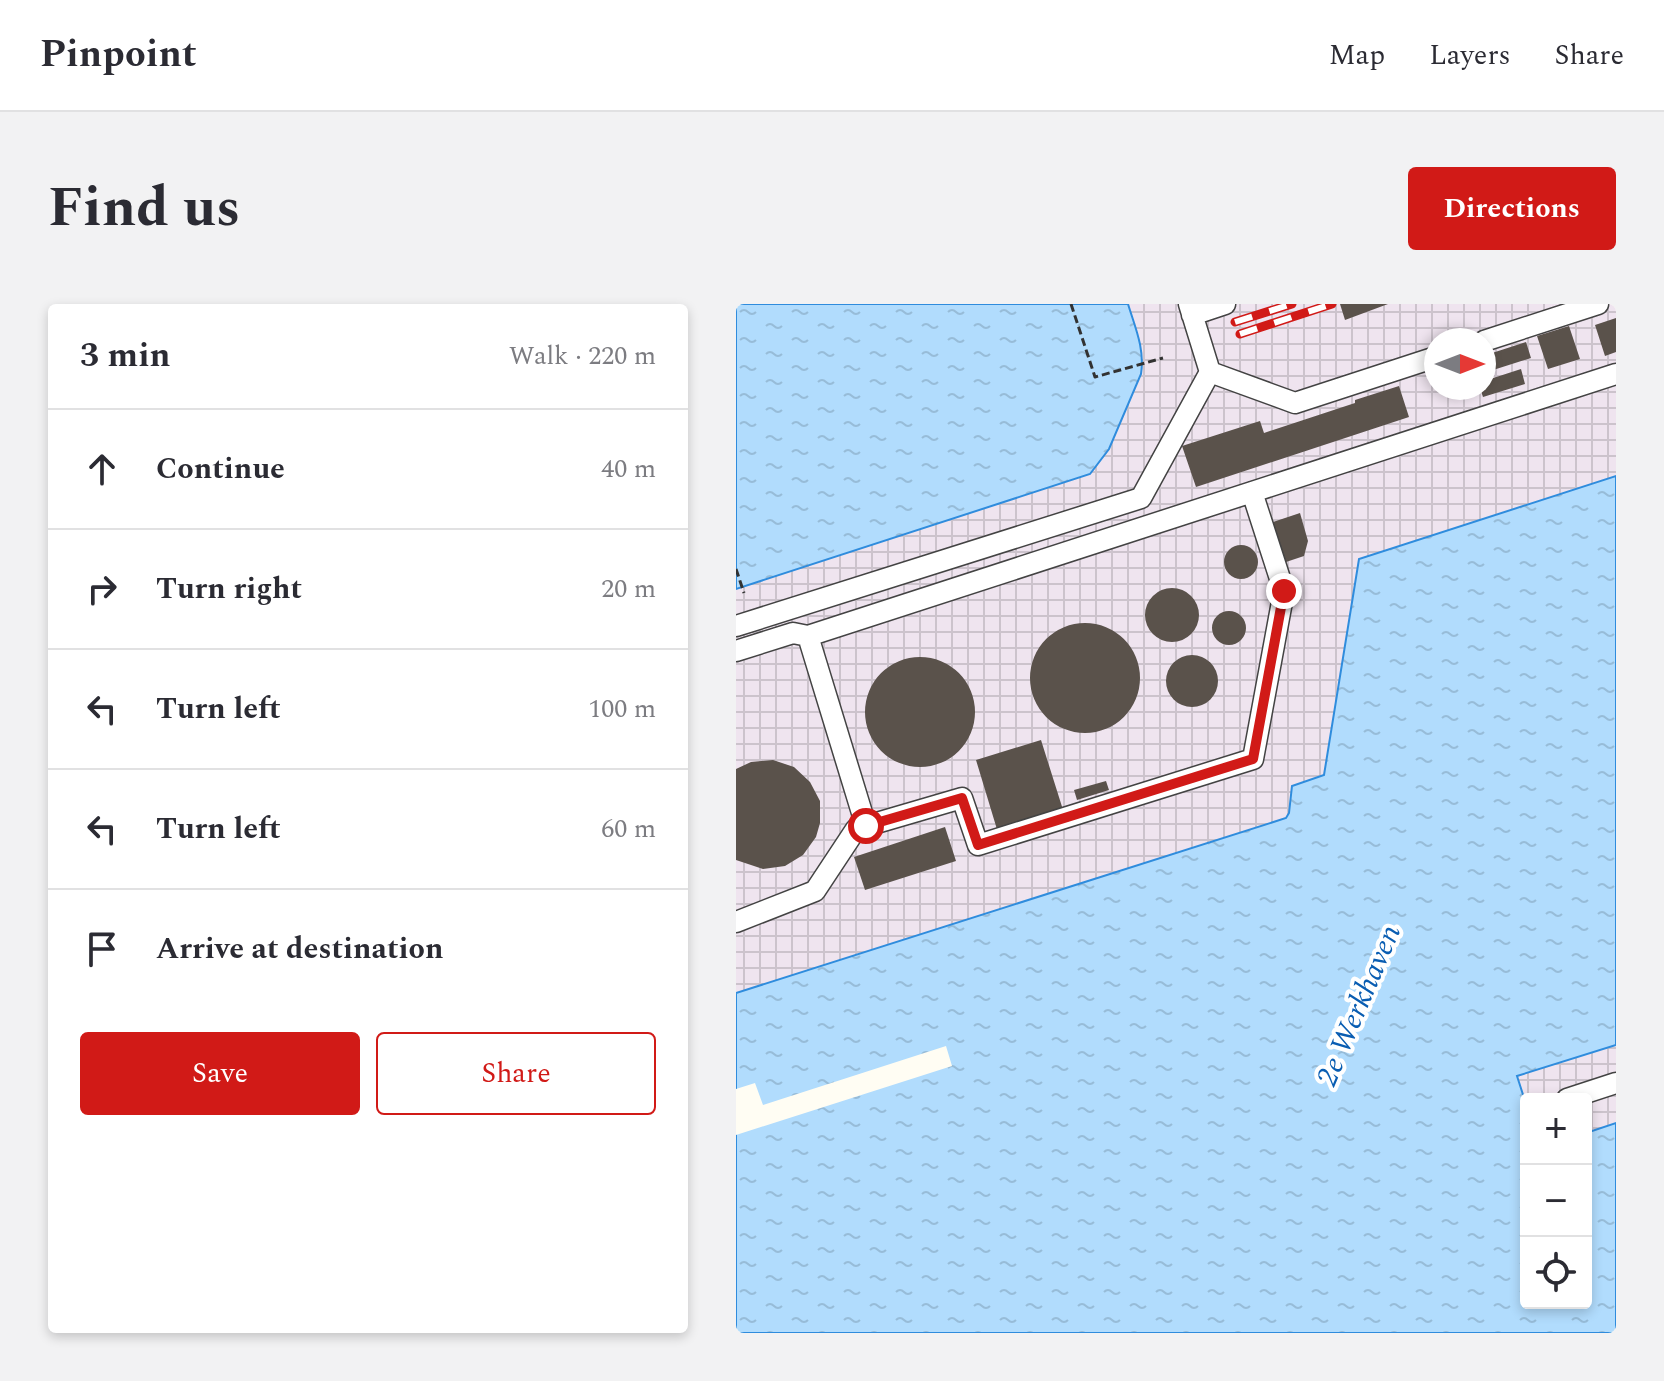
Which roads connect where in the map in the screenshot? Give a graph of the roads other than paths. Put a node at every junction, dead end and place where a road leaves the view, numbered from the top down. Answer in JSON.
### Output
{"nodes":[{"id":1,"x":1225,"y":304,"type":"edge"},
{"id":2,"x":1598,"y":304,"type":"edge"},
{"id":3,"x":1190,"y":309,"type":"edge"},
{"id":4,"x":1496,"y":337,"type":"edge"},
{"id":5,"x":1424,"y":361,"type":"edge"},
{"id":6,"x":1210,"y":372,"type":"junction"},
{"id":7,"x":1616,"y":374,"type":"edge"},
{"id":8,"x":1252,"y":492,"type":"junction"},
{"id":9,"x":736,"y":626,"type":"edge"},
{"id":10,"x":808,"y":636,"type":"junction"},
{"id":11,"x":736,"y":651,"type":"edge"},
{"id":12,"x":866,"y":826,"type":"junction"},
{"id":13,"x":736,"y":922,"type":"edge"},
{"id":14,"x":1616,"y":1083,"type":"edge"},
{"id":15,"x":1585,"y":1093,"type":"edge"}],
"edges":[{"from":1,"to":3,"type":"lane"},
{"from":2,"to":4,"type":"lane"},
{"from":3,"to":6,"type":"lane"},
{"from":5,"to":6,"type":"lane"},
{"from":6,"to":9,"type":"lane"},
{"from":7,"to":8,"type":"lane"},
{"from":8,"to":10,"type":"lane"},
{"from":8,"to":12,"type":"lane"},
{"from":10,"to":11,"type":"lane"},
{"from":10,"to":12,"type":"lane"},
{"from":12,"to":13,"type":"lane"},
{"from":14,"to":15,"type":"lane"}]}
